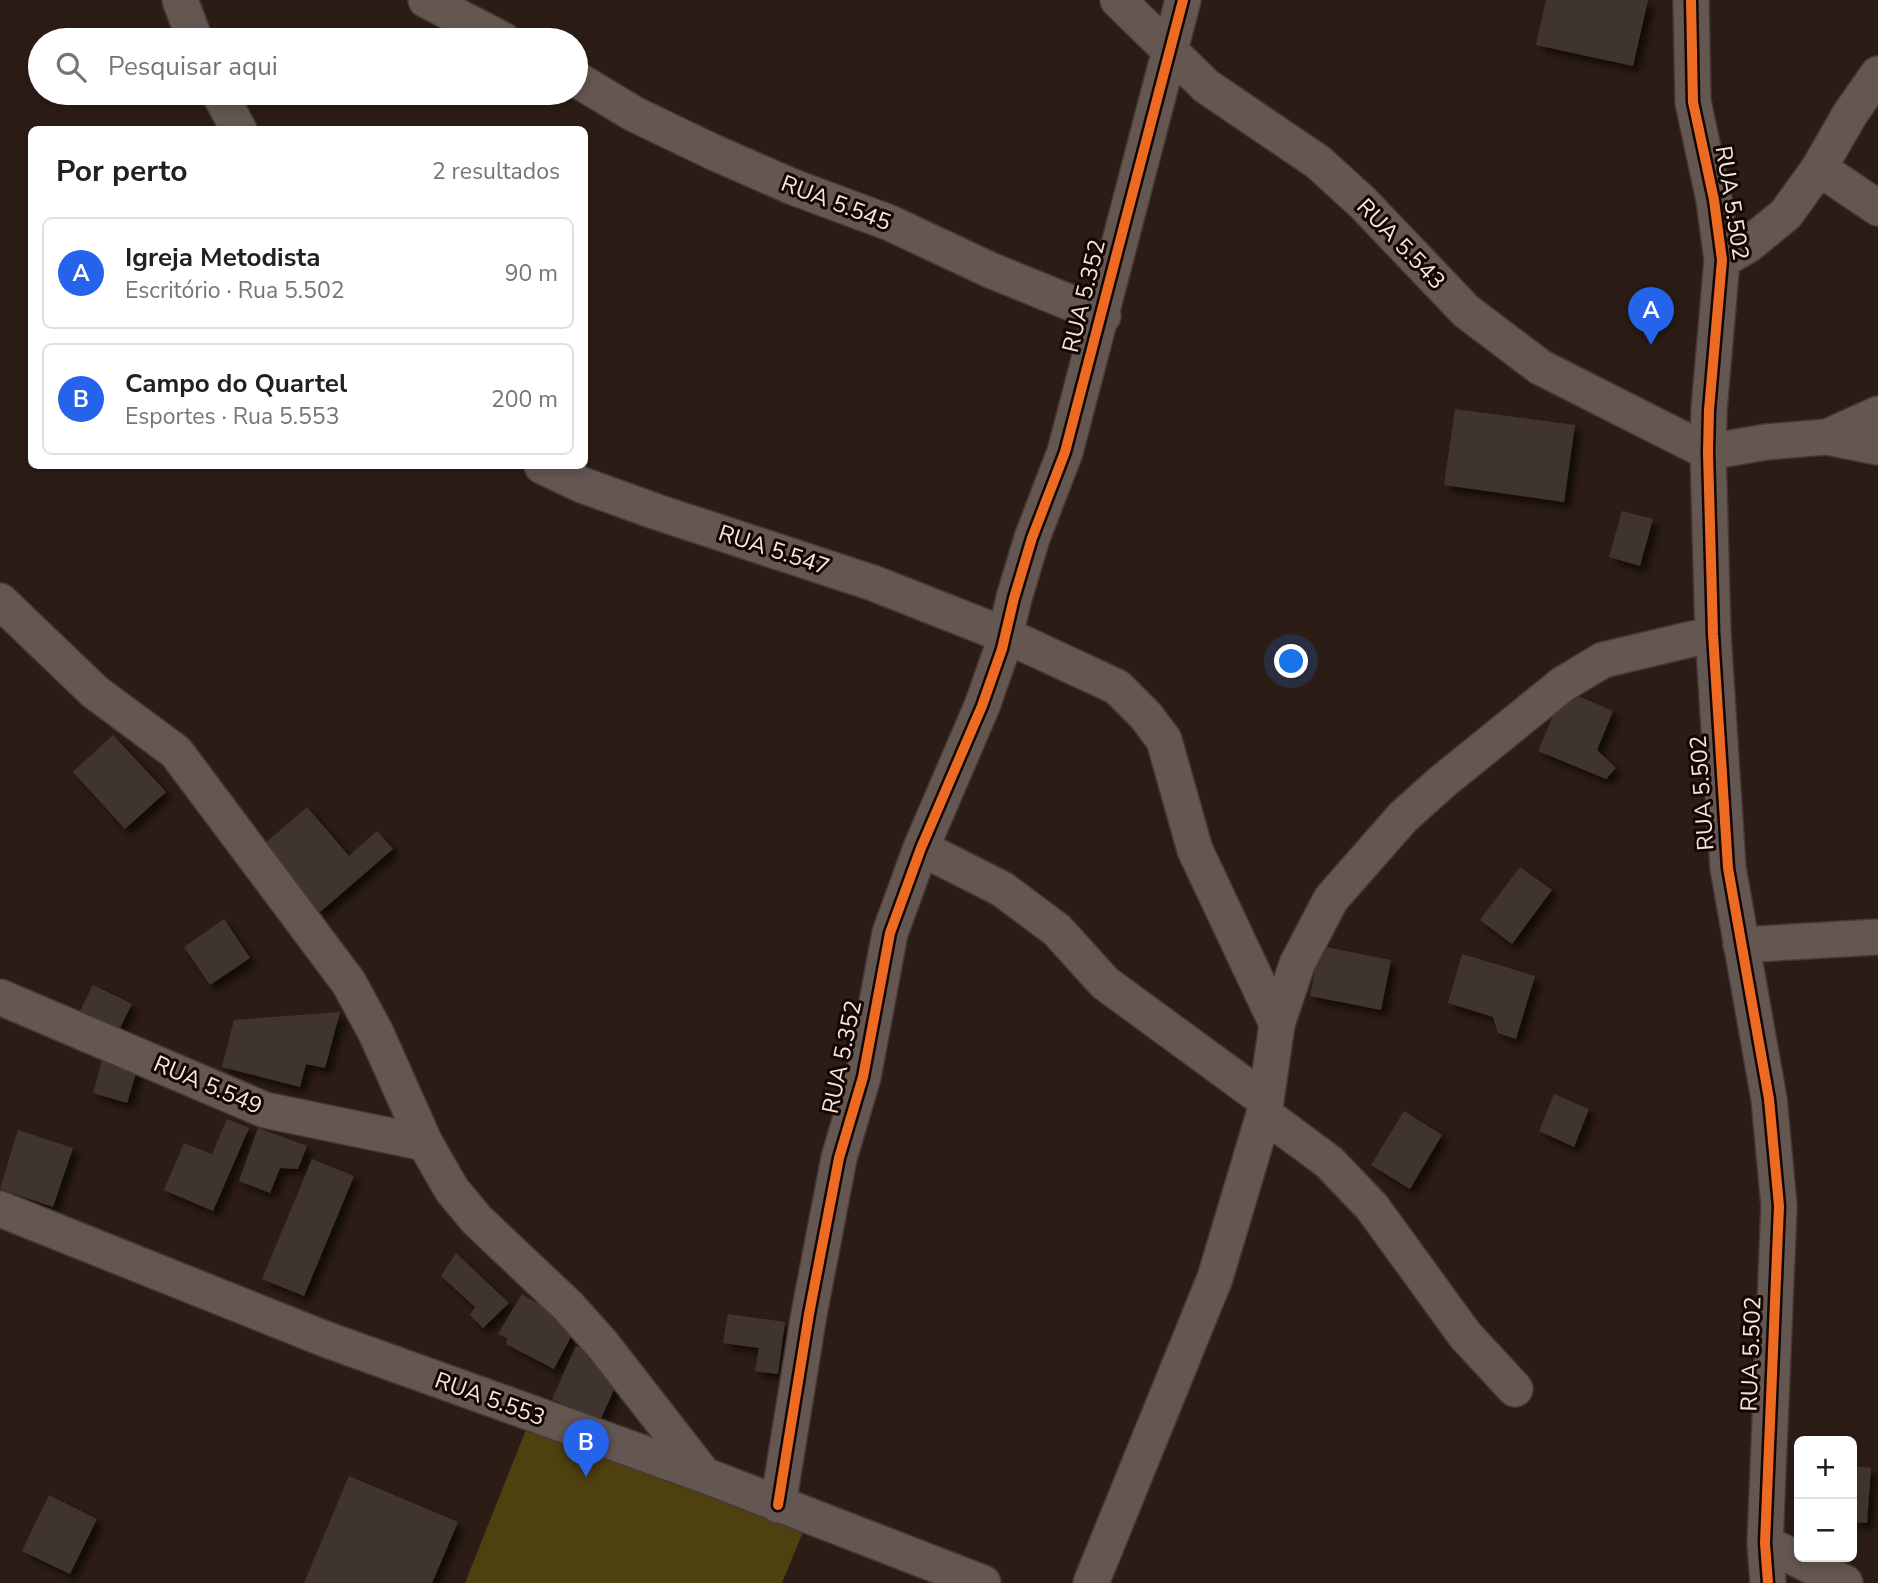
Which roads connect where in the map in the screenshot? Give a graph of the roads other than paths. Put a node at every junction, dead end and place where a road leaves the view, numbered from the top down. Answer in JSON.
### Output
{"nodes":[{"id":1,"x":180,"y":0,"type":"edge"},
{"id":2,"x":426,"y":0,"type":"edge"},
{"id":3,"x":1118,"y":0,"type":"edge"},
{"id":4,"x":1184,"y":0,"type":"edge"},
{"id":5,"x":1691,"y":0,"type":"edge"},
{"id":6,"x":190,"y":28,"type":"edge"},
{"id":7,"x":480,"y":28,"type":"edge"},
{"id":8,"x":1169,"y":52,"type":"junction"},
{"id":9,"x":1878,"y":74,"type":"edge"},
{"id":10,"x":588,"y":86,"type":"edge"},
{"id":11,"x":225,"y":105,"type":"edge"},
{"id":12,"x":237,"y":126,"type":"edge"},
{"id":13,"x":1819,"y":169,"type":"junction"},
{"id":14,"x":1878,"y":208,"type":"edge"},
{"id":15,"x":1722,"y":260,"type":"junction"},
{"id":16,"x":1102,"y":316,"type":"junction"},
{"id":17,"x":1878,"y":414,"type":"edge"},
{"id":18,"x":1827,"y":437,"type":"junction"},
{"id":19,"x":1878,"y":447,"type":"edge"},
{"id":20,"x":1709,"y":452,"type":"junction"},
{"id":21,"x":548,"y":469,"type":"edge"},
{"id":22,"x":0,"y":601,"type":"edge"},
{"id":23,"x":1713,"y":634,"type":"junction"},
{"id":24,"x":1005,"y":635,"type":"junction"},
{"id":25,"x":922,"y":848,"type":"junction"},
{"id":26,"x":1878,"y":937,"type":"edge"},
{"id":27,"x":1741,"y":945,"type":"junction"},
{"id":28,"x":0,"y":997,"type":"edge"},
{"id":29,"x":1277,"y":1024,"type":"junction"},
{"id":30,"x":1265,"y":1107,"type":"junction"},
{"id":31,"x":425,"y":1143,"type":"junction"},
{"id":32,"x":0,"y":1209,"type":"edge"},
{"id":33,"x":1515,"y":1388,"type":"dead end"},
{"id":34,"x":704,"y":1475,"type":"junction"},
{"id":35,"x":778,"y":1505,"type":"junction"},
{"id":36,"x":1765,"y":1543,"type":"junction"},
{"id":37,"x":983,"y":1583,"type":"edge"},
{"id":38,"x":1091,"y":1583,"type":"edge"},
{"id":39,"x":1769,"y":1583,"type":"edge"},
{"id":40,"x":1844,"y":1583,"type":"edge"}],
"edges":[{"from":1,"to":6,"type":"street"},
{"from":2,"to":7,"type":"street"},
{"from":3,"to":8,"type":"street","name":"RUA 5.543"},
{"from":4,"to":8,"type":"street","name":"RUA 5.352"},
{"from":5,"to":15,"type":"street","name":"RUA 5.502"},
{"from":8,"to":16,"type":"street","name":"RUA 5.352"},
{"from":8,"to":20,"type":"street","name":"RUA 5.543"},
{"from":9,"to":13,"type":"street"},
{"from":10,"to":16,"type":"street","name":"RUA 5.545"},
{"from":11,"to":12,"type":"street"},
{"from":13,"to":14,"type":"street"},
{"from":13,"to":15,"type":"street"},
{"from":15,"to":20,"type":"street","name":"RUA 5.502"},
{"from":16,"to":24,"type":"street","name":"RUA 5.352"},
{"from":17,"to":18,"type":"street"},
{"from":18,"to":19,"type":"street"},
{"from":18,"to":20,"type":"street"},
{"from":20,"to":23,"type":"street","name":"RUA 5.502"},
{"from":21,"to":24,"type":"street","name":"RUA 5.547"},
{"from":22,"to":31,"type":"street"},
{"from":23,"to":27,"type":"street","name":"RUA 5.502"},
{"from":23,"to":29,"type":"street"},
{"from":24,"to":25,"type":"street","name":"RUA 5.352"},
{"from":24,"to":29,"type":"street","name":"RUA 5.547"},
{"from":25,"to":30,"type":"street"},
{"from":25,"to":35,"type":"street","name":"RUA 5.352"},
{"from":26,"to":27,"type":"street"},
{"from":27,"to":36,"type":"street","name":"RUA 5.502"},
{"from":28,"to":31,"type":"street","name":"RUA 5.549"},
{"from":29,"to":30,"type":"street"},
{"from":30,"to":33,"type":"street"},
{"from":30,"to":38,"type":"street"},
{"from":31,"to":34,"type":"street"},
{"from":32,"to":34,"type":"street","name":"RUA 5.553"},
{"from":34,"to":35,"type":"street","name":"RUA 5.553"},
{"from":35,"to":37,"type":"street","name":"RUA 5.553"},
{"from":36,"to":39,"type":"street","name":"RUA 5.502"},
{"from":36,"to":40,"type":"street"}]}
